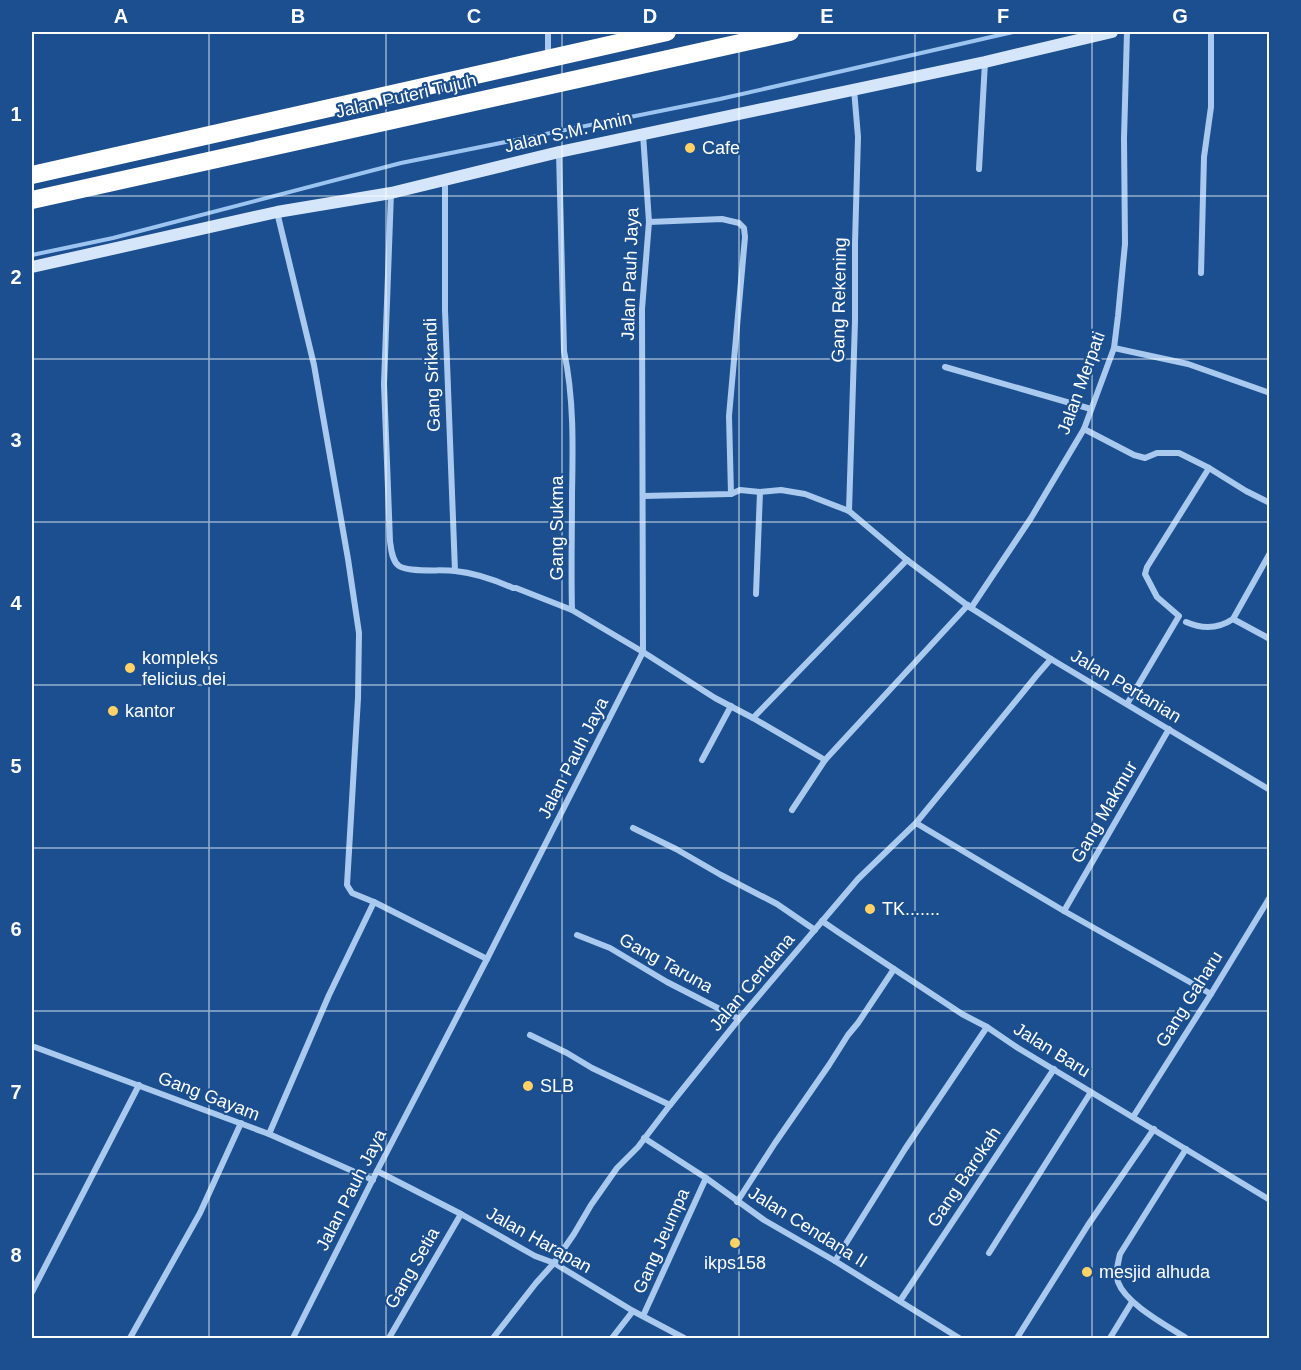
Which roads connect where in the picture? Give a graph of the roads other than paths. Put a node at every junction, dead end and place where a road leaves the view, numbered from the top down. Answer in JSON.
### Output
{"nodes":[{"id":1,"x":548,"y":32,"type":"edge"},
{"id":2,"x":667,"y":32,"type":"edge"},
{"id":3,"x":790,"y":32,"type":"edge"},
{"id":4,"x":1112,"y":32,"type":"edge"},
{"id":5,"x":1127,"y":32,"type":"edge"},
{"id":6,"x":1211,"y":32,"type":"edge"},
{"id":7,"x":548,"y":58,"type":"junction"},
{"id":8,"x":985,"y":62,"type":"junction"},
{"id":9,"x":854,"y":89,"type":"junction"},
{"id":10,"x":643,"y":134,"type":"junction"},
{"id":11,"x":559,"y":152,"type":"junction"},
{"id":12,"x":979,"y":169,"type":"dead end"},
{"id":13,"x":32,"y":175,"type":"edge"},
{"id":14,"x":445,"y":179,"type":"junction"},
{"id":15,"x":391,"y":193,"type":"junction"},
{"id":16,"x":32,"y":200,"type":"edge"},
{"id":17,"x":277,"y":212,"type":"junction"},
{"id":18,"x":649,"y":222,"type":"junction"},
{"id":19,"x":32,"y":267,"type":"edge"},
{"id":20,"x":1201,"y":273,"type":"dead end"},
{"id":21,"x":1114,"y":348,"type":"junction"},
{"id":22,"x":945,"y":367,"type":"dead end"},
{"id":23,"x":1269,"y":390,"type":"edge"},
{"id":24,"x":1091,"y":409,"type":"junction"},
{"id":25,"x":1084,"y":429,"type":"junction"},
{"id":26,"x":1209,"y":468,"type":"junction"},
{"id":27,"x":760,"y":492,"type":"junction"},
{"id":28,"x":731,"y":494,"type":"junction"},
{"id":29,"x":643,"y":496,"type":"junction"},
{"id":30,"x":1269,"y":503,"type":"edge"},
{"id":31,"x":849,"y":511,"type":"junction"},
{"id":32,"x":1269,"y":554,"type":"edge"},
{"id":33,"x":907,"y":560,"type":"junction"},
{"id":34,"x":455,"y":571,"type":"junction"},
{"id":35,"x":756,"y":594,"type":"dead end"},
{"id":36,"x":969,"y":607,"type":"junction"},
{"id":37,"x":572,"y":610,"type":"junction"},
{"id":38,"x":1233,"y":619,"type":"junction"},
{"id":39,"x":1186,"y":622,"type":"dead end"},
{"id":40,"x":1269,"y":639,"type":"edge"},
{"id":41,"x":643,"y":651,"type":"junction"},
{"id":42,"x":1051,"y":659,"type":"junction"},
{"id":43,"x":1127,"y":704,"type":"junction"},
{"id":44,"x":731,"y":706,"type":"junction"},
{"id":45,"x":753,"y":717,"type":"junction"},
{"id":46,"x":1169,"y":729,"type":"junction"},
{"id":47,"x":702,"y":760,"type":"dead end"},
{"id":48,"x":825,"y":760,"type":"junction"},
{"id":49,"x":1269,"y":790,"type":"edge"},
{"id":50,"x":792,"y":810,"type":"dead end"},
{"id":51,"x":916,"y":823,"type":"junction"},
{"id":52,"x":633,"y":828,"type":"dead end"},
{"id":53,"x":1269,"y":897,"type":"edge"},
{"id":54,"x":374,"y":902,"type":"junction"},
{"id":55,"x":1065,"y":911,"type":"junction"},
{"id":56,"x":822,"y":921,"type":"junction"},
{"id":57,"x":814,"y":930,"type":"junction"},
{"id":58,"x":577,"y":935,"type":"dead end"},
{"id":59,"x":487,"y":959,"type":"junction"},
{"id":60,"x":894,"y":969,"type":"junction"},
{"id":61,"x":1211,"y":994,"type":"junction"},
{"id":62,"x":739,"y":1019,"type":"junction"},
{"id":63,"x":987,"y":1026,"type":"junction"},
{"id":64,"x":530,"y":1035,"type":"dead end"},
{"id":65,"x":32,"y":1046,"type":"edge"},
{"id":66,"x":1054,"y":1069,"type":"junction"},
{"id":67,"x":139,"y":1085,"type":"junction"},
{"id":68,"x":1091,"y":1092,"type":"junction"},
{"id":69,"x":670,"y":1104,"type":"junction"},
{"id":70,"x":1132,"y":1116,"type":"junction"},
{"id":71,"x":241,"y":1123,"type":"junction"},
{"id":72,"x":1154,"y":1129,"type":"junction"},
{"id":73,"x":269,"y":1134,"type":"junction"},
{"id":74,"x":644,"y":1138,"type":"junction"},
{"id":75,"x":1186,"y":1149,"type":"junction"},
{"id":76,"x":377,"y":1171,"type":"junction"},
{"id":77,"x":706,"y":1178,"type":"junction"},
{"id":78,"x":373,"y":1179,"type":"junction"},
{"id":79,"x":1269,"y":1200,"type":"edge"},
{"id":80,"x":737,"y":1202,"type":"junction"},
{"id":81,"x":462,"y":1214,"type":"junction"},
{"id":82,"x":989,"y":1253,"type":"dead end"},
{"id":83,"x":835,"y":1261,"type":"junction"},
{"id":84,"x":554,"y":1263,"type":"junction"},
{"id":85,"x":32,"y":1292,"type":"edge"},
{"id":86,"x":900,"y":1301,"type":"junction"},
{"id":87,"x":1132,"y":1302,"type":"junction"},
{"id":88,"x":633,"y":1311,"type":"junction"},
{"id":89,"x":643,"y":1316,"type":"junction"},
{"id":90,"x":130,"y":1338,"type":"edge"},
{"id":91,"x":293,"y":1338,"type":"edge"},
{"id":92,"x":389,"y":1338,"type":"edge"},
{"id":93,"x":494,"y":1338,"type":"edge"},
{"id":94,"x":612,"y":1338,"type":"edge"},
{"id":95,"x":684,"y":1338,"type":"edge"},
{"id":96,"x":959,"y":1338,"type":"edge"},
{"id":97,"x":1017,"y":1338,"type":"edge"},
{"id":98,"x":1110,"y":1338,"type":"edge"},
{"id":99,"x":1186,"y":1338,"type":"edge"}],
"edges":[{"from":1,"to":7,"type":"street"},
{"from":2,"to":7,"type":"highway","name":"Jalan Puteri Tujuh"},
{"from":3,"to":16,"type":"highway","name":"Jalan Puteri Tujuh"},
{"from":4,"to":8,"type":"street","name":"Jalan S.M. Amin"},
{"from":5,"to":21,"type":"street","name":"Jalan Merpati"},
{"from":6,"to":20,"type":"street"},
{"from":7,"to":13,"type":"highway","name":"Jalan Puteri Tujuh"},
{"from":8,"to":9,"type":"street","name":"Jalan S.M. Amin"},
{"from":8,"to":12,"type":"street"},
{"from":9,"to":10,"type":"street","name":"Jalan S.M. Amin"},
{"from":9,"to":31,"type":"street","name":"Gang Rekening"},
{"from":10,"to":11,"type":"street","name":"Jalan S.M. Amin"},
{"from":10,"to":18,"type":"street","name":"Jalan Pauh Jaya"},
{"from":11,"to":14,"type":"street","name":"Jalan S.M. Amin"},
{"from":11,"to":37,"type":"street","name":"Gang Sukma"},
{"from":14,"to":15,"type":"street","name":"Jalan S.M. Amin"},
{"from":14,"to":34,"type":"street","name":"Gang Srikandi"},
{"from":15,"to":17,"type":"street","name":"Jalan S.M. Amin"},
{"from":15,"to":34,"type":"street"},
{"from":17,"to":19,"type":"street","name":"Jalan S.M. Amin"},
{"from":17,"to":54,"type":"street"},
{"from":18,"to":28,"type":"street"},
{"from":18,"to":29,"type":"street","name":"Jalan Pauh Jaya"},
{"from":21,"to":23,"type":"street"},
{"from":21,"to":24,"type":"street","name":"Jalan Merpati"},
{"from":22,"to":24,"type":"street"},
{"from":24,"to":25,"type":"street","name":"Jalan Merpati"},
{"from":25,"to":26,"type":"street"},
{"from":25,"to":36,"type":"street","name":"Jalan Merpati"},
{"from":26,"to":30,"type":"street"},
{"from":26,"to":43,"type":"street"},
{"from":27,"to":28,"type":"street","name":"Jalan Pertanian"},
{"from":27,"to":31,"type":"street","name":"Jalan Pertanian"},
{"from":27,"to":35,"type":"street"},
{"from":28,"to":29,"type":"street","name":"Jalan Pertanian"},
{"from":29,"to":41,"type":"street","name":"Jalan Pauh Jaya"},
{"from":31,"to":33,"type":"street","name":"Jalan Pertanian"},
{"from":32,"to":38,"type":"street"},
{"from":33,"to":36,"type":"street","name":"Jalan Pertanian"},
{"from":33,"to":45,"type":"street"},
{"from":34,"to":37,"type":"street"},
{"from":36,"to":42,"type":"street","name":"Jalan Pertanian"},
{"from":36,"to":48,"type":"street","name":"Jalan Merpati"},
{"from":37,"to":41,"type":"street"},
{"from":38,"to":39,"type":"street"},
{"from":38,"to":40,"type":"street"},
{"from":41,"to":44,"type":"street"},
{"from":41,"to":59,"type":"street","name":"Jalan Pauh Jaya"},
{"from":42,"to":43,"type":"street","name":"Jalan Pertanian"},
{"from":42,"to":51,"type":"street","name":"Jalan Cendana"},
{"from":43,"to":46,"type":"street","name":"Jalan Pertanian"},
{"from":44,"to":45,"type":"street"},
{"from":44,"to":47,"type":"street"},
{"from":45,"to":48,"type":"street"},
{"from":46,"to":49,"type":"street","name":"Jalan Pertanian"},
{"from":46,"to":55,"type":"street","name":"Gang Makmur"},
{"from":48,"to":50,"type":"street","name":"Jalan Merpati"},
{"from":51,"to":55,"type":"street"},
{"from":51,"to":56,"type":"street","name":"Jalan Cendana"},
{"from":52,"to":57,"type":"street"},
{"from":53,"to":61,"type":"street","name":"Gang Gaharu"},
{"from":54,"to":59,"type":"street"},
{"from":54,"to":73,"type":"street"},
{"from":55,"to":61,"type":"street"},
{"from":56,"to":57,"type":"street","name":"Jalan Cendana"},
{"from":56,"to":60,"type":"street","name":"Jalan Baru"},
{"from":57,"to":62,"type":"street","name":"Jalan Cendana"},
{"from":58,"to":62,"type":"street","name":"Gang Taruna"},
{"from":59,"to":76,"type":"street","name":"Jalan Pauh Jaya"},
{"from":60,"to":63,"type":"street","name":"Jalan Baru"},
{"from":60,"to":80,"type":"street"},
{"from":61,"to":70,"type":"street","name":"Gang Gaharu"},
{"from":62,"to":69,"type":"street","name":"Jalan Cendana"},
{"from":63,"to":66,"type":"street","name":"Jalan Baru"},
{"from":63,"to":83,"type":"street"},
{"from":64,"to":69,"type":"street"},
{"from":65,"to":67,"type":"street","name":"Gang Gayam"},
{"from":66,"to":68,"type":"street","name":"Jalan Baru"},
{"from":66,"to":86,"type":"street","name":"Gang Barokah"},
{"from":67,"to":71,"type":"street","name":"Gang Gayam"},
{"from":67,"to":85,"type":"street"},
{"from":68,"to":70,"type":"street","name":"Jalan Baru"},
{"from":68,"to":82,"type":"street"},
{"from":69,"to":74,"type":"street","name":"Jalan Cendana"},
{"from":70,"to":72,"type":"street","name":"Jalan Baru"},
{"from":71,"to":73,"type":"street","name":"Gang Gayam"},
{"from":71,"to":90,"type":"street"},
{"from":72,"to":75,"type":"street","name":"Jalan Baru"},
{"from":72,"to":97,"type":"street"},
{"from":73,"to":78,"type":"street","name":"Gang Gayam"},
{"from":74,"to":77,"type":"street","name":"Jalan Cendana II"},
{"from":74,"to":84,"type":"street","name":"Jalan Cendana"},
{"from":75,"to":79,"type":"street","name":"Jalan Baru"},
{"from":75,"to":87,"type":"street"},
{"from":76,"to":78,"type":"street","name":"Jalan Pauh Jaya"},
{"from":76,"to":81,"type":"street","name":"Jalan Harapan"},
{"from":77,"to":80,"type":"street","name":"Jalan Cendana II"},
{"from":77,"to":89,"type":"street","name":"Gang Jeumpa"},
{"from":78,"to":91,"type":"street","name":"Jalan Pauh Jaya"},
{"from":80,"to":83,"type":"street","name":"Jalan Cendana II"},
{"from":81,"to":84,"type":"street","name":"Jalan Harapan"},
{"from":81,"to":92,"type":"street","name":"Gang Setia"},
{"from":83,"to":86,"type":"street","name":"Jalan Cendana II"},
{"from":84,"to":88,"type":"street","name":"Jalan Harapan"},
{"from":84,"to":93,"type":"street","name":"Jalan Cendana"},
{"from":86,"to":96,"type":"street","name":"Jalan Cendana II"},
{"from":87,"to":98,"type":"street"},
{"from":87,"to":99,"type":"street"},
{"from":88,"to":89,"type":"street","name":"Jalan Harapan"},
{"from":88,"to":94,"type":"street"},
{"from":89,"to":95,"type":"street","name":"Jalan Harapan"}]}
